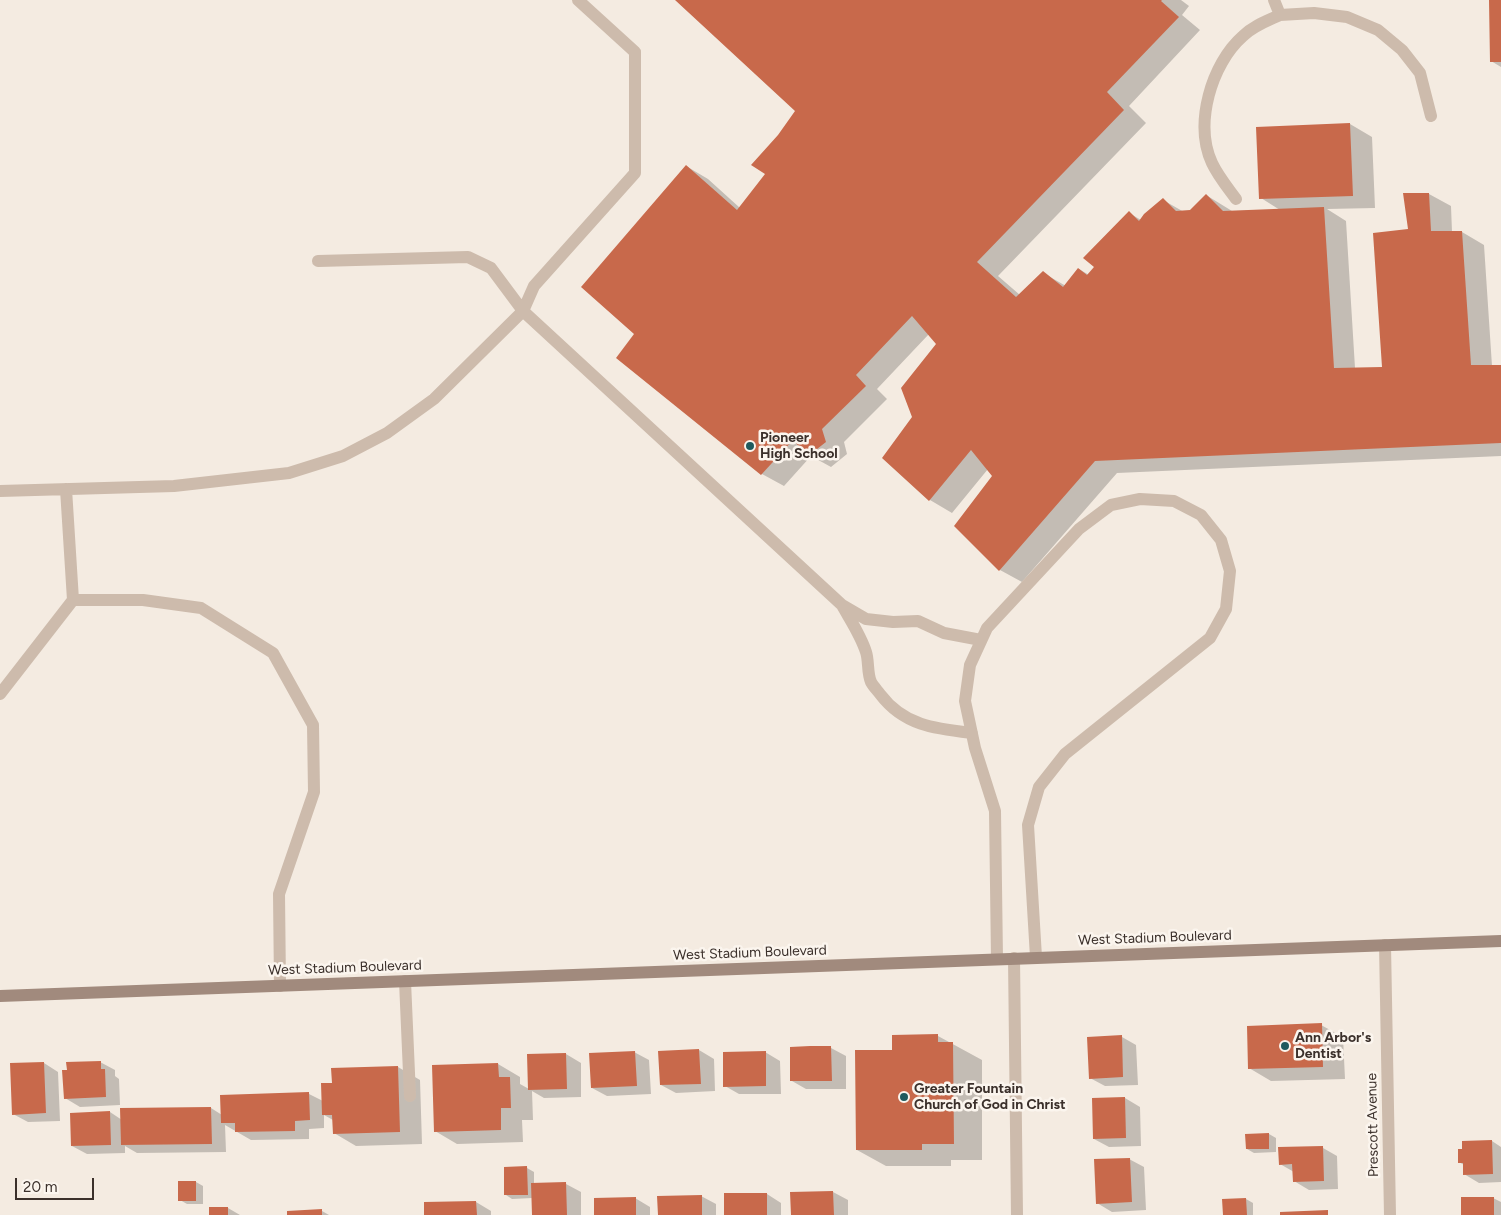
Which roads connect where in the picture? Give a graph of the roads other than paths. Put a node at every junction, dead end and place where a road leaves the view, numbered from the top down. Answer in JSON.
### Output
{"nodes":[{"id":1,"x":578,"y":0,"type":"edge"},
{"id":2,"x":1274,"y":0,"type":"edge"},
{"id":3,"x":1280,"y":15,"type":"junction"},
{"id":4,"x":1431,"y":116,"type":"dead end"},
{"id":5,"x":1236,"y":199,"type":"dead end"},
{"id":6,"x":318,"y":261,"type":"dead end"},
{"id":7,"x":523,"y":311,"type":"junction"},
{"id":8,"x":66,"y":489,"type":"junction"},
{"id":9,"x":0,"y":491,"type":"edge"},
{"id":10,"x":74,"y":600,"type":"junction"},
{"id":11,"x":842,"y":605,"type":"junction"},
{"id":12,"x":981,"y":640,"type":"junction"},
{"id":13,"x":0,"y":694,"type":"edge"},
{"id":14,"x":972,"y":733,"type":"junction"},
{"id":15,"x":1501,"y":941,"type":"edge"},
{"id":16,"x":1385,"y":945,"type":"junction"},
{"id":17,"x":1036,"y":957,"type":"junction"},
{"id":18,"x":997,"y":958,"type":"junction"},
{"id":19,"x":1014,"y":958,"type":"junction"},
{"id":20,"x":405,"y":981,"type":"junction"},
{"id":21,"x":280,"y":986,"type":"junction"},
{"id":22,"x":0,"y":996,"type":"edge"},
{"id":23,"x":410,"y":1096,"type":"dead end"},
{"id":24,"x":1017,"y":1215,"type":"edge"},
{"id":25,"x":1390,"y":1215,"type":"edge"}],
"edges":[{"from":1,"to":7,"type":"street"},
{"from":2,"to":3,"type":"street"},
{"from":3,"to":4,"type":"street"},
{"from":3,"to":5,"type":"street"},
{"from":6,"to":7,"type":"street"},
{"from":7,"to":8,"type":"street"},
{"from":7,"to":11,"type":"street"},
{"from":8,"to":9,"type":"street"},
{"from":8,"to":10,"type":"street"},
{"from":10,"to":13,"type":"street"},
{"from":10,"to":21,"type":"street"},
{"from":11,"to":12,"type":"street"},
{"from":11,"to":14,"type":"street"},
{"from":12,"to":14,"type":"street"},
{"from":12,"to":17,"type":"street"},
{"from":14,"to":18,"type":"street"},
{"from":15,"to":16,"type":"main road","name":"West Stadium Boulevard"},
{"from":16,"to":17,"type":"main road","name":"West Stadium Boulevard"},
{"from":16,"to":25,"type":"street","name":"Prescott Avenue"},
{"from":17,"to":19,"type":"main road","name":"West Stadium Boulevard"},
{"from":18,"to":19,"type":"main road","name":"West Stadium Boulevard"},
{"from":18,"to":20,"type":"main road","name":"West Stadium Boulevard"},
{"from":19,"to":24,"type":"street"},
{"from":20,"to":21,"type":"main road","name":"West Stadium Boulevard"},
{"from":20,"to":23,"type":"street"},
{"from":21,"to":22,"type":"main road","name":"West Stadium Boulevard"}]}
